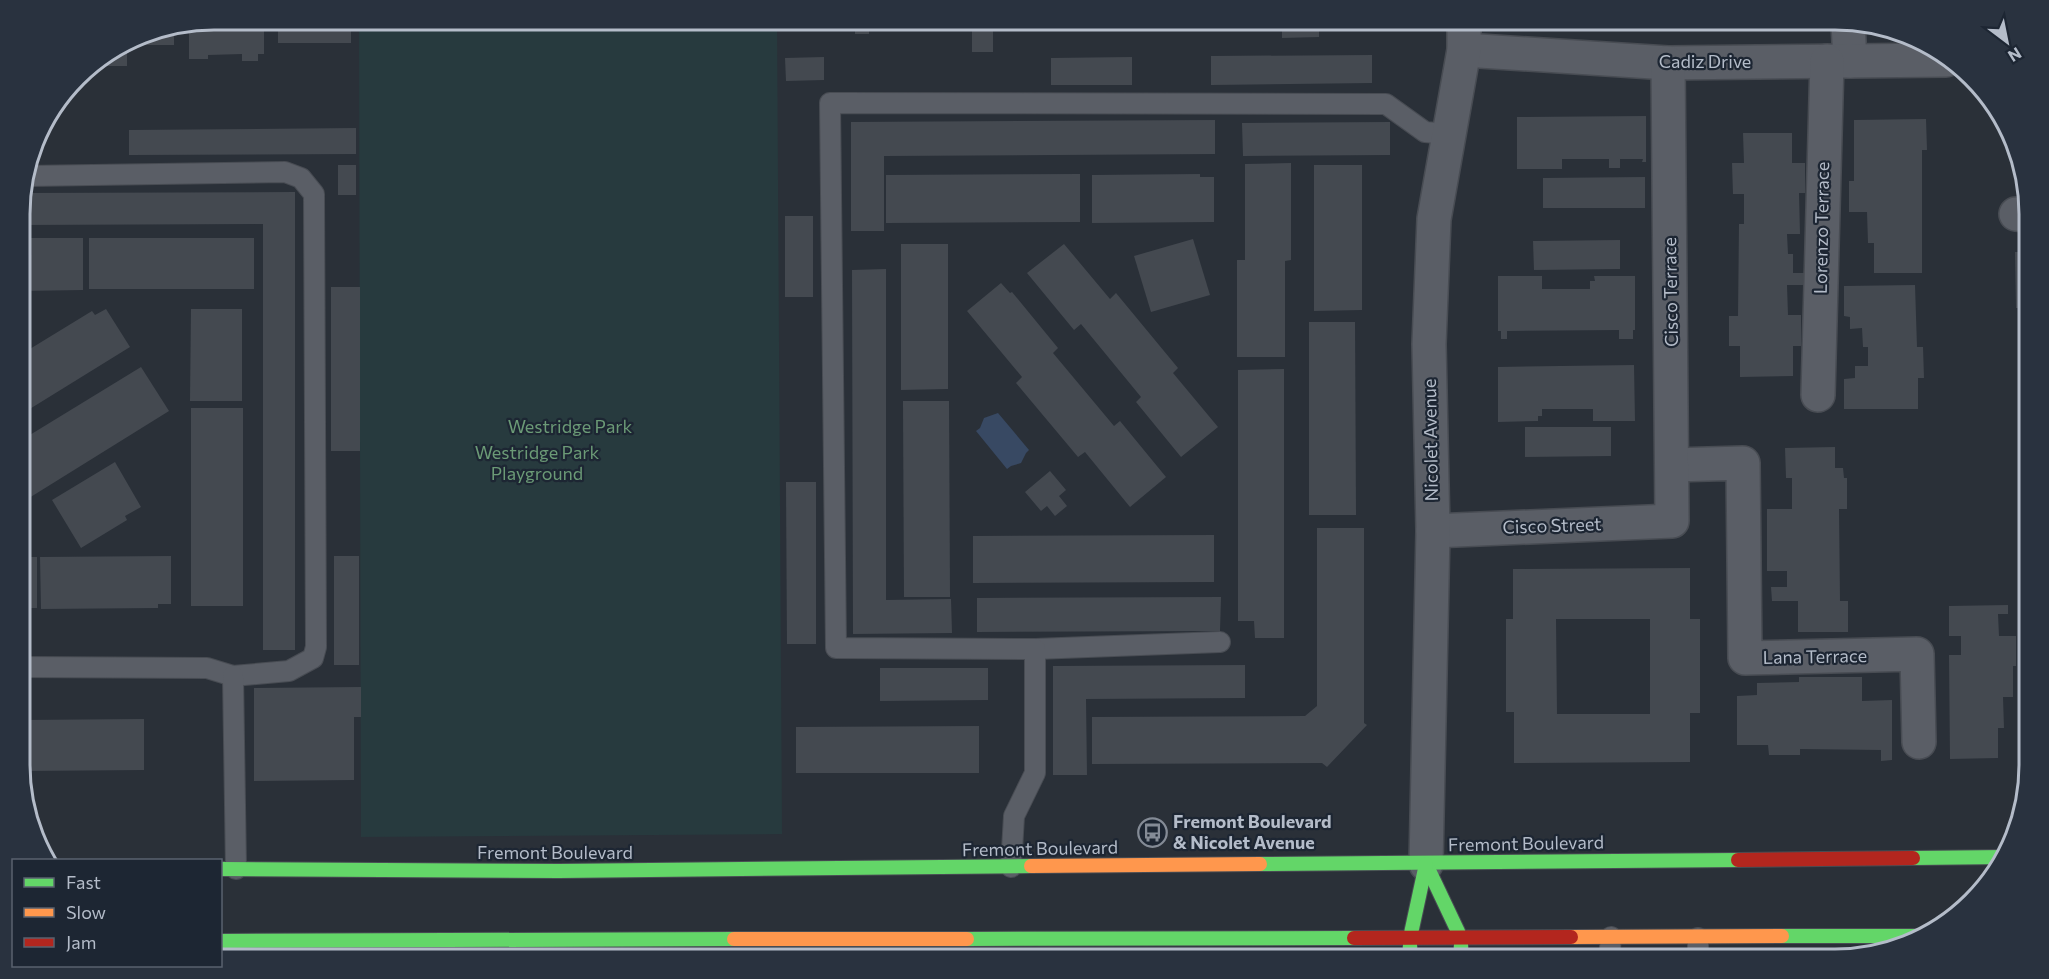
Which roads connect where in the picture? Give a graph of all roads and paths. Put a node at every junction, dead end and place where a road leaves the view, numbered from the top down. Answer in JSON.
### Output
{"nodes":[{"id":1,"x":1846,"y":31,"type":"edge"},
{"id":2,"x":1464,"y":35,"type":"edge"},
{"id":3,"x":1935,"y":60,"type":"edge"},
{"id":4,"x":1838,"y":61,"type":"junction"},
{"id":5,"x":1668,"y":63,"type":"junction"},
{"id":6,"x":1449,"y":134,"type":"junction"},
{"id":7,"x":34,"y":176,"type":"edge"},
{"id":8,"x":1818,"y":395,"type":"dead end"},
{"id":9,"x":1672,"y":465,"type":"junction"},
{"id":10,"x":1672,"y":521,"type":"joint"},
{"id":11,"x":1433,"y":531,"type":"junction"},
{"id":12,"x":1220,"y":642,"type":"dead end"},
{"id":13,"x":1035,"y":649,"type":"junction"},
{"id":14,"x":30,"y":667,"type":"edge"},
{"id":15,"x":233,"y":676,"type":"junction"},
{"id":16,"x":1919,"y":742,"type":"dead end"},
{"id":17,"x":1994,"y":856,"type":"edge"},
{"id":18,"x":1426,"y":864,"type":"junction"},
{"id":19,"x":1011,"y":867,"type":"junction"},
{"id":20,"x":228,"y":869,"type":"edge"},
{"id":21,"x":1901,"y":936,"type":"edge"},
{"id":22,"x":1611,"y":937,"type":"junction"},
{"id":23,"x":1410,"y":938,"type":"junction"},
{"id":24,"x":1461,"y":938,"type":"junction"},
{"id":25,"x":1698,"y":938,"type":"junction"},
{"id":26,"x":222,"y":941,"type":"edge"},
{"id":27,"x":437,"y":949,"type":"edge"},
{"id":28,"x":621,"y":949,"type":"edge"},
{"id":29,"x":1410,"y":949,"type":"edge"},
{"id":30,"x":1461,"y":949,"type":"edge"},
{"id":31,"x":1610,"y":949,"type":"edge"},
{"id":32,"x":1698,"y":949,"type":"edge"}],
"edges":[{"from":1,"to":4,"type":"street","name":"Lorenzo Terrace"},
{"from":2,"to":5,"type":"street","name":"Cadiz Drive"},
{"from":2,"to":6,"type":"street","name":"Nicolet Avenue"},
{"from":3,"to":4,"type":"street","name":"Cadiz Drive"},
{"from":4,"to":5,"type":"street","name":"Cadiz Drive"},
{"from":4,"to":8,"type":"street","name":"Lorenzo Terrace"},
{"from":5,"to":9,"type":"street","name":"Cisco Terrace"},
{"from":6,"to":11,"type":"street","name":"Nicolet Avenue"},
{"from":6,"to":13,"type":"lane"},
{"from":7,"to":15,"type":"lane"},
{"from":9,"to":10,"type":"street","name":"Cisco Terrace"},
{"from":9,"to":16,"type":"street","name":"Lana Terrace"},
{"from":10,"to":11,"type":"street","name":"Cisco Street"},
{"from":11,"to":18,"type":"street","name":"Nicolet Avenue"},
{"from":12,"to":13,"type":"lane"},
{"from":13,"to":19,"type":"lane"},
{"from":14,"to":15,"type":"lane"},
{"from":15,"to":20,"type":"lane"},
{"from":17,"to":18,"type":"main road","name":"Fremont Boulevard"},
{"from":18,"to":19,"type":"main road","name":"Fremont Boulevard"},
{"from":18,"to":23,"type":"main road","name":"Nicolet Avenue"},
{"from":18,"to":24,"type":"main road","name":"Nicolet Avenue"},
{"from":19,"to":20,"type":"main road","name":"Fremont Boulevard"},
{"from":21,"to":25,"type":"main road"},
{"from":22,"to":24,"type":"main road"},
{"from":22,"to":25,"type":"main road"},
{"from":22,"to":31,"type":"lane"},
{"from":23,"to":24,"type":"main road"},
{"from":23,"to":28,"type":"main road"},
{"from":23,"to":29,"type":"main road","name":"Nicolet Avenue"},
{"from":24,"to":30,"type":"main road","name":"Nicolet Avenue"},
{"from":25,"to":32,"type":"lane"},
{"from":26,"to":27,"type":"main road"}]}
